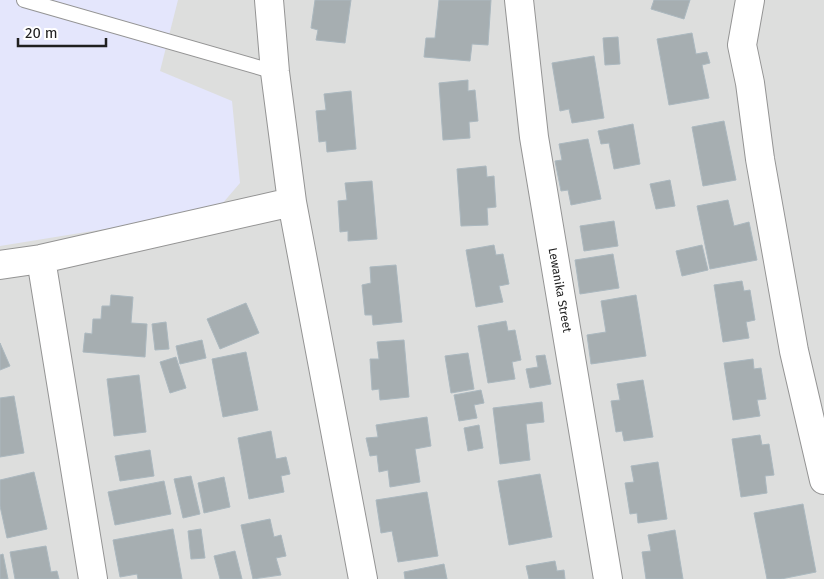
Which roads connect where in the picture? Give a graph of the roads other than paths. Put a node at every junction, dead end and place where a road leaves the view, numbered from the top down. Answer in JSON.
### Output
{"nodes":[{"id":1,"x":24,"y":0,"type":"edge"},
{"id":2,"x":269,"y":0,"type":"edge"},
{"id":3,"x":518,"y":0,"type":"edge"},
{"id":4,"x":750,"y":0,"type":"edge"},
{"id":5,"x":275,"y":72,"type":"junction"},
{"id":6,"x":292,"y":202,"type":"junction"},
{"id":7,"x":41,"y":259,"type":"junction"},
{"id":8,"x":0,"y":265,"type":"edge"},
{"id":9,"x":824,"y":480,"type":"edge"},
{"id":10,"x":93,"y":579,"type":"edge"},
{"id":11,"x":363,"y":579,"type":"edge"},
{"id":12,"x":608,"y":579,"type":"edge"}],
"edges":[{"from":1,"to":5,"type":"lane"},
{"from":2,"to":5,"type":"street"},
{"from":3,"to":12,"type":"street","name":"Lewanika Street"},
{"from":4,"to":9,"type":"street"},
{"from":5,"to":6,"type":"street"},
{"from":6,"to":7,"type":"street"},
{"from":6,"to":11,"type":"street"},
{"from":7,"to":8,"type":"street"},
{"from":7,"to":10,"type":"street"}]}
